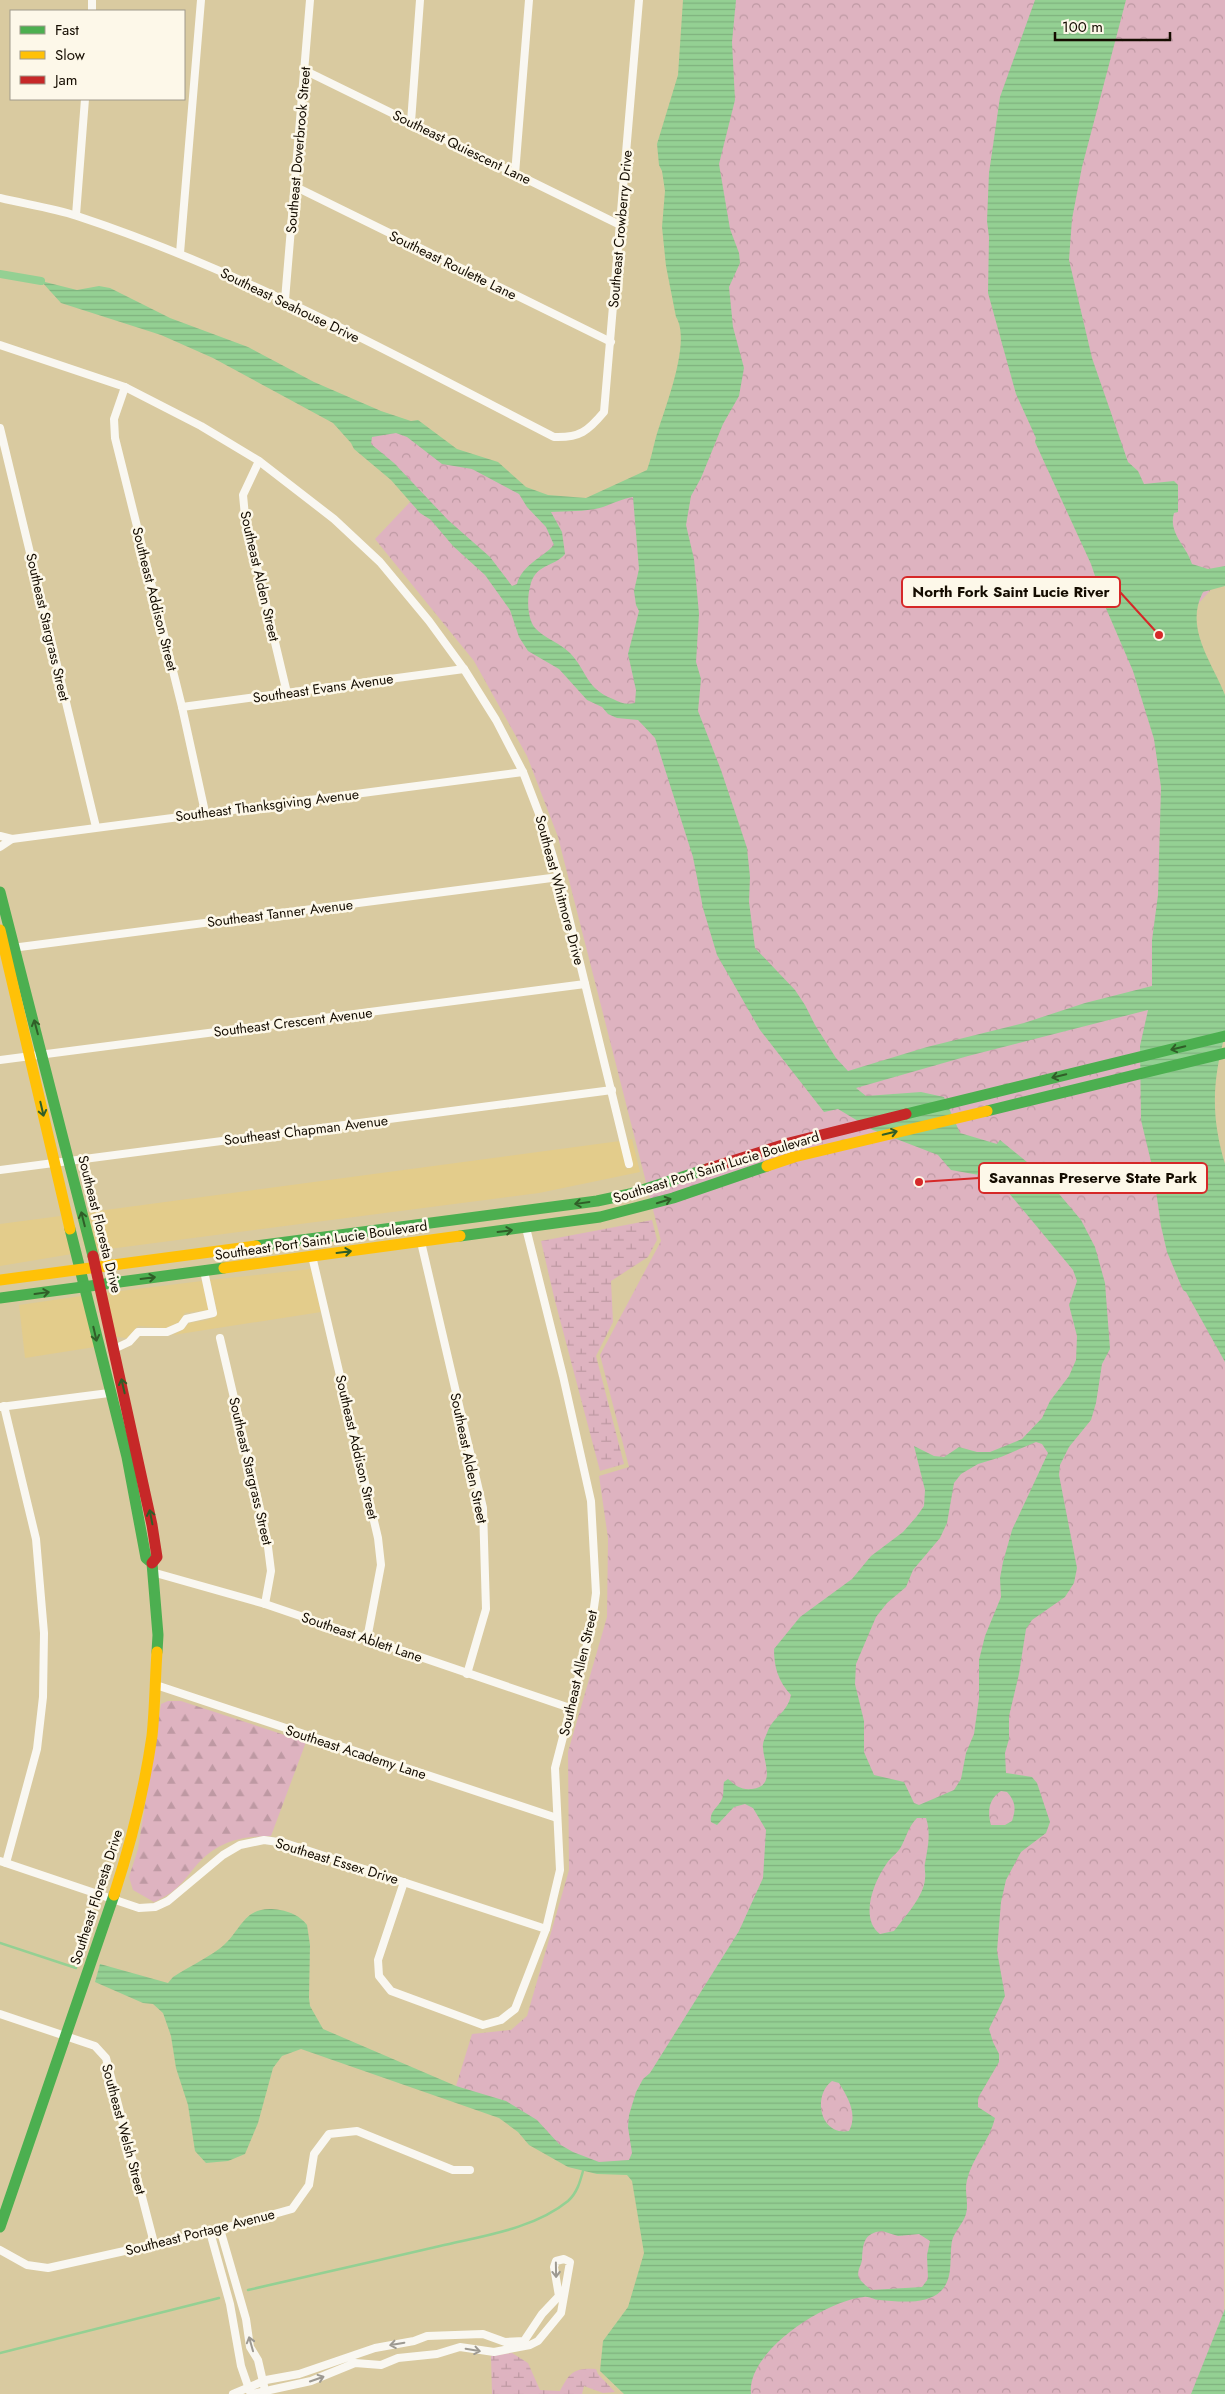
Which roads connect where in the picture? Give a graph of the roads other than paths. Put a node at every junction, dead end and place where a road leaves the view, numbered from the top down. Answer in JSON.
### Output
{"nodes":[{"id":1,"x":202,"y":0,"type":"edge"},
{"id":2,"x":310,"y":0,"type":"edge"},
{"id":3,"x":420,"y":0,"type":"edge"},
{"id":4,"x":529,"y":0,"type":"edge"},
{"id":5,"x":639,"y":0,"type":"edge"},
{"id":6,"x":304,"y":70,"type":"junction"},
{"id":7,"x":85,"y":100,"type":"edge"},
{"id":8,"x":411,"y":122,"type":"junction"},
{"id":9,"x":516,"y":174,"type":"junction"},
{"id":10,"x":296,"y":187,"type":"junction"},
{"id":11,"x":0,"y":198,"type":"edge"},
{"id":12,"x":76,"y":215,"type":"junction"},
{"id":13,"x":620,"y":225,"type":"junction"},
{"id":14,"x":180,"y":253,"type":"junction"},
{"id":15,"x":285,"y":300,"type":"junction"},
{"id":16,"x":611,"y":342,"type":"junction"},
{"id":17,"x":0,"y":345,"type":"edge"},
{"id":18,"x":125,"y":387,"type":"junction"},
{"id":19,"x":0,"y":428,"type":"edge"},
{"id":20,"x":568,"y":437,"type":"joint"},
{"id":21,"x":258,"y":461,"type":"junction"},
{"id":22,"x":464,"y":669,"type":"junction"},
{"id":23,"x":287,"y":693,"type":"junction"},
{"id":24,"x":182,"y":706,"type":"junction"},
{"id":25,"x":523,"y":772,"type":"junction"},
{"id":26,"x":205,"y":812,"type":"junction"},
{"id":27,"x":96,"y":827,"type":"junction"},
{"id":28,"x":0,"y":836,"type":"edge"},
{"id":29,"x":12,"y":839,"type":"junction"},
{"id":30,"x":0,"y":847,"type":"edge"},
{"id":31,"x":559,"y":876,"type":"junction"},
{"id":32,"x":0,"y":892,"type":"edge"},
{"id":33,"x":0,"y":930,"type":"edge"},
{"id":34,"x":7,"y":949,"type":"edge"},
{"id":35,"x":585,"y":984,"type":"junction"},
{"id":36,"x":1225,"y":1036,"type":"edge"},
{"id":37,"x":1225,"y":1053,"type":"edge"},
{"id":38,"x":43,"y":1054,"type":"junction"},
{"id":39,"x":29,"y":1056,"type":"junction"},
{"id":40,"x":0,"y":1060,"type":"edge"},
{"id":41,"x":612,"y":1090,"type":"junction"},
{"id":42,"x":68,"y":1160,"type":"junction"},
{"id":43,"x":54,"y":1162,"type":"junction"},
{"id":44,"x":629,"y":1164,"type":"dead end"},
{"id":45,"x":0,"y":1170,"type":"edge"},
{"id":46,"x":560,"y":1206,"type":"junction"},
{"id":47,"x":526,"y":1228,"type":"junction"},
{"id":48,"x":421,"y":1242,"type":"junction"},
{"id":49,"x":312,"y":1256,"type":"junction"},
{"id":50,"x":95,"y":1266,"type":"junction"},
{"id":51,"x":80,"y":1269,"type":"junction"},
{"id":52,"x":204,"y":1271,"type":"junction"},
{"id":53,"x":0,"y":1280,"type":"edge"},
{"id":54,"x":100,"y":1284,"type":"junction"},
{"id":55,"x":84,"y":1286,"type":"junction"},
{"id":56,"x":0,"y":1298,"type":"edge"},
{"id":57,"x":220,"y":1338,"type":"dead end"},
{"id":58,"x":114,"y":1350,"type":"junction"},
{"id":59,"x":109,"y":1393,"type":"junction"},
{"id":60,"x":2,"y":1406,"type":"edge"},
{"id":61,"x":152,"y":1568,"type":"junction"},
{"id":62,"x":265,"y":1604,"type":"junction"},
{"id":63,"x":368,"y":1639,"type":"junction"},
{"id":64,"x":467,"y":1674,"type":"junction"},
{"id":65,"x":156,"y":1685,"type":"junction"},
{"id":66,"x":570,"y":1708,"type":"junction"},
{"id":67,"x":557,"y":1818,"type":"junction"},
{"id":68,"x":3,"y":1862,"type":"edge"},
{"id":69,"x":404,"y":1882,"type":"junction"},
{"id":70,"x":113,"y":1899,"type":"junction"},
{"id":71,"x":546,"y":1929,"type":"junction"},
{"id":72,"x":0,"y":2014,"type":"edge"},
{"id":73,"x":67,"y":2036,"type":"junction"},
{"id":74,"x":470,"y":2170,"type":"dead end"},
{"id":75,"x":0,"y":2227,"type":"edge"},
{"id":76,"x":220,"y":2229,"type":"junction"},
{"id":77,"x":210,"y":2232,"type":"junction"},
{"id":78,"x":154,"y":2243,"type":"junction"},
{"id":79,"x":0,"y":2250,"type":"edge"},
{"id":80,"x":231,"y":2266,"type":"junction"},
{"id":81,"x":221,"y":2269,"type":"junction"},
{"id":82,"x":418,"y":2340,"type":"junction"},
{"id":83,"x":519,"y":2345,"type":"junction"},
{"id":84,"x":421,"y":2355,"type":"junction"},
{"id":85,"x":347,"y":2362,"type":"junction"},
{"id":86,"x":264,"y":2381,"type":"junction"},
{"id":87,"x":265,"y":2390,"type":"junction"},
{"id":88,"x":250,"y":2392,"type":"edge"},
{"id":89,"x":234,"y":2394,"type":"edge"}],
"edges":[{"from":1,"to":14,"type":"street"},
{"from":2,"to":6,"type":"street","name":"Southeast Doverbrook Street"},
{"from":3,"to":8,"type":"street"},
{"from":4,"to":9,"type":"street"},
{"from":5,"to":13,"type":"street","name":"Southeast Crowberry Drive"},
{"from":6,"to":8,"type":"street","name":"Southeast Quiescent Lane"},
{"from":6,"to":10,"type":"street","name":"Southeast Doverbrook Street"},
{"from":7,"to":12,"type":"street"},
{"from":8,"to":9,"type":"street","name":"Southeast Quiescent Lane"},
{"from":9,"to":13,"type":"street","name":"Southeast Quiescent Lane"},
{"from":10,"to":15,"type":"street","name":"Southeast Doverbrook Street"},
{"from":10,"to":16,"type":"street","name":"Southeast Roulette Lane"},
{"from":11,"to":12,"type":"street","name":"Southeast Seahouse Drive"},
{"from":12,"to":14,"type":"street","name":"Southeast Seahouse Drive"},
{"from":13,"to":16,"type":"street","name":"Southeast Crowberry Drive"},
{"from":14,"to":15,"type":"street","name":"Southeast Seahouse Drive"},
{"from":15,"to":20,"type":"street","name":"Southeast Seahouse Drive"},
{"from":16,"to":20,"type":"street","name":"Southeast Crowberry Drive"},
{"from":17,"to":18,"type":"street","name":"Southeast Whitmore Drive"},
{"from":18,"to":21,"type":"street","name":"Southeast Whitmore Drive"},
{"from":18,"to":24,"type":"street","name":"Southeast Addison Street"},
{"from":19,"to":27,"type":"street","name":"Southeast Stargrass Street"},
{"from":21,"to":22,"type":"street","name":"Southeast Whitmore Drive"},
{"from":21,"to":23,"type":"street","name":"Southeast Alden Street"},
{"from":22,"to":23,"type":"street","name":"Southeast Evans Avenue"},
{"from":22,"to":25,"type":"street","name":"Southeast Whitmore Drive"},
{"from":23,"to":24,"type":"street","name":"Southeast Evans Avenue"},
{"from":24,"to":26,"type":"street","name":"Southeast Addison Street"},
{"from":25,"to":26,"type":"street","name":"Southeast Thanksgiving Avenue"},
{"from":25,"to":31,"type":"street","name":"Southeast Whitmore Drive"},
{"from":26,"to":27,"type":"street","name":"Southeast Thanksgiving Avenue"},
{"from":27,"to":29,"type":"street","name":"Southeast Thanksgiving Avenue"},
{"from":28,"to":29,"type":"street","name":"Southeast Thanksgiving Avenue"},
{"from":29,"to":30,"type":"street","name":"Southeast Thanksgiving Avenue"},
{"from":31,"to":34,"type":"street","name":"Southeast Tanner Avenue"},
{"from":31,"to":35,"type":"street","name":"Southeast Whitmore Drive"},
{"from":32,"to":34,"type":"main road","name":"Southeast Floresta Drive"},
{"from":33,"to":34,"type":"main road","name":"Southeast Floresta Drive"},
{"from":38,"to":34,"type":"main road","name":"Southeast Floresta Drive","one_way":true},
{"from":34,"to":39,"type":"main road","name":"Southeast Floresta Drive"},
{"from":35,"to":38,"type":"street","name":"Southeast Crescent Avenue"},
{"from":35,"to":41,"type":"street","name":"Southeast Whitmore Drive"},
{"from":36,"to":46,"type":"main road","name":"Southeast Port Saint Lucie Boulevard","one_way":true},
{"from":47,"to":37,"type":"main road","name":"Southeast Port Saint Lucie Boulevard","one_way":true},
{"from":38,"to":39,"type":"street","name":"Southeast Crescent Avenue"},
{"from":38,"to":42,"type":"main road","name":"Southeast Floresta Drive"},
{"from":39,"to":40,"type":"street","name":"Southeast Crescent Avenue"},
{"from":39,"to":43,"type":"main road","name":"Southeast Floresta Drive","one_way":true},
{"from":41,"to":42,"type":"street","name":"Southeast Chapman Avenue"},
{"from":41,"to":44,"type":"street","name":"Southeast Whitmore Drive"},
{"from":42,"to":43,"type":"street","name":"Southeast Chapman Avenue"},
{"from":50,"to":42,"type":"main road","name":"Southeast Floresta Drive","one_way":true},
{"from":43,"to":45,"type":"street","name":"Southeast Chapman Avenue"},
{"from":43,"to":51,"type":"main road","name":"Southeast Floresta Drive"},
{"from":46,"to":47,"type":"main road"},
{"from":46,"to":50,"type":"main road","name":"Southeast Port Saint Lucie Boulevard"},
{"from":48,"to":47,"type":"main road","name":"Southeast Port Saint Lucie Boulevard","one_way":true},
{"from":47,"to":66,"type":"street","name":"Southeast Allen Street"},
{"from":49,"to":48,"type":"main road","name":"Southeast Port Saint Lucie Boulevard","one_way":true},
{"from":48,"to":64,"type":"street","name":"Southeast Alden Street"},
{"from":49,"to":52,"type":"main road","name":"Southeast Port Saint Lucie Boulevard"},
{"from":49,"to":63,"type":"street","name":"Southeast Addison Street"},
{"from":50,"to":51,"type":"main road","name":"Southeast Port Saint Lucie Boulevard"},
{"from":50,"to":54,"type":"main road","name":"Southeast Floresta Drive"},
{"from":51,"to":53,"type":"main road","name":"Southeast Port Saint Lucie Boulevard"},
{"from":51,"to":55,"type":"main road","name":"Southeast Floresta Drive"},
{"from":54,"to":52,"type":"main road","name":"Southeast Port Saint Lucie Boulevard","one_way":true},
{"from":52,"to":58,"type":"street"},
{"from":54,"to":55,"type":"main road","name":"Southeast Port Saint Lucie Boulevard"},
{"from":54,"to":58,"type":"main road","name":"Southeast Floresta Drive"},
{"from":56,"to":55,"type":"main road","name":"Southeast Port Saint Lucie Boulevard","one_way":true},
{"from":55,"to":59,"type":"main road","name":"Southeast Floresta Drive","one_way":true},
{"from":57,"to":62,"type":"street","name":"Southeast Stargrass Street"},
{"from":61,"to":58,"type":"main road","name":"Southeast Floresta Drive","one_way":true},
{"from":59,"to":60,"type":"street"},
{"from":59,"to":61,"type":"main road","name":"Southeast Floresta Drive"},
{"from":60,"to":68,"type":"street"},
{"from":61,"to":62,"type":"street","name":"Southeast Ablett Lane"},
{"from":61,"to":65,"type":"main road","name":"Southeast Floresta Drive"},
{"from":62,"to":63,"type":"street","name":"Southeast Ablett Lane"},
{"from":63,"to":64,"type":"street","name":"Southeast Ablett Lane"},
{"from":64,"to":66,"type":"street","name":"Southeast Ablett Lane"},
{"from":65,"to":67,"type":"street","name":"Southeast Academy Lane"},
{"from":65,"to":70,"type":"main road","name":"Southeast Floresta Drive"},
{"from":66,"to":67,"type":"street","name":"Southeast Allen Street"},
{"from":67,"to":71,"type":"street","name":"Southeast Allen Street"},
{"from":68,"to":70,"type":"street","name":"Southeast Essex Drive"},
{"from":69,"to":70,"type":"street","name":"Southeast Essex Drive"},
{"from":69,"to":71,"type":"street","name":"Southeast Essex Drive"},
{"from":69,"to":71,"type":"street","name":"Southeast Allen Street"},
{"from":70,"to":73,"type":"main road","name":"Southeast Floresta Drive"},
{"from":72,"to":73,"type":"street","name":"Southeast Welsh Street"},
{"from":73,"to":75,"type":"main road","name":"Southeast Floresta Drive"},
{"from":73,"to":78,"type":"street","name":"Southeast Welsh Street"},
{"from":74,"to":76,"type":"street","name":"Southeast Portage Avenue"},
{"from":76,"to":77,"type":"street","name":"Southeast Portage Avenue"},
{"from":76,"to":80,"type":"street"},
{"from":77,"to":78,"type":"street","name":"Southeast Portage Avenue"},
{"from":77,"to":81,"type":"street"},
{"from":78,"to":79,"type":"street","name":"Southeast Portage Avenue"},
{"from":80,"to":81,"type":"street"},
{"from":86,"to":80,"type":"street","one_way":true},
{"from":81,"to":88,"type":"street"},
{"from":82,"to":83,"type":"street"},
{"from":82,"to":84,"type":"street"},
{"from":82,"to":85,"type":"street","one_way":true},
{"from":83,"to":83,"type":"street","one_way":true},
{"from":84,"to":83,"type":"street","one_way":true},
{"from":84,"to":85,"type":"street"},
{"from":85,"to":86,"type":"street"},
{"from":87,"to":85,"type":"street","one_way":true},
{"from":86,"to":87,"type":"street"},
{"from":86,"to":88,"type":"street"},
{"from":87,"to":88,"type":"street"},
{"from":88,"to":89,"type":"street"}]}
